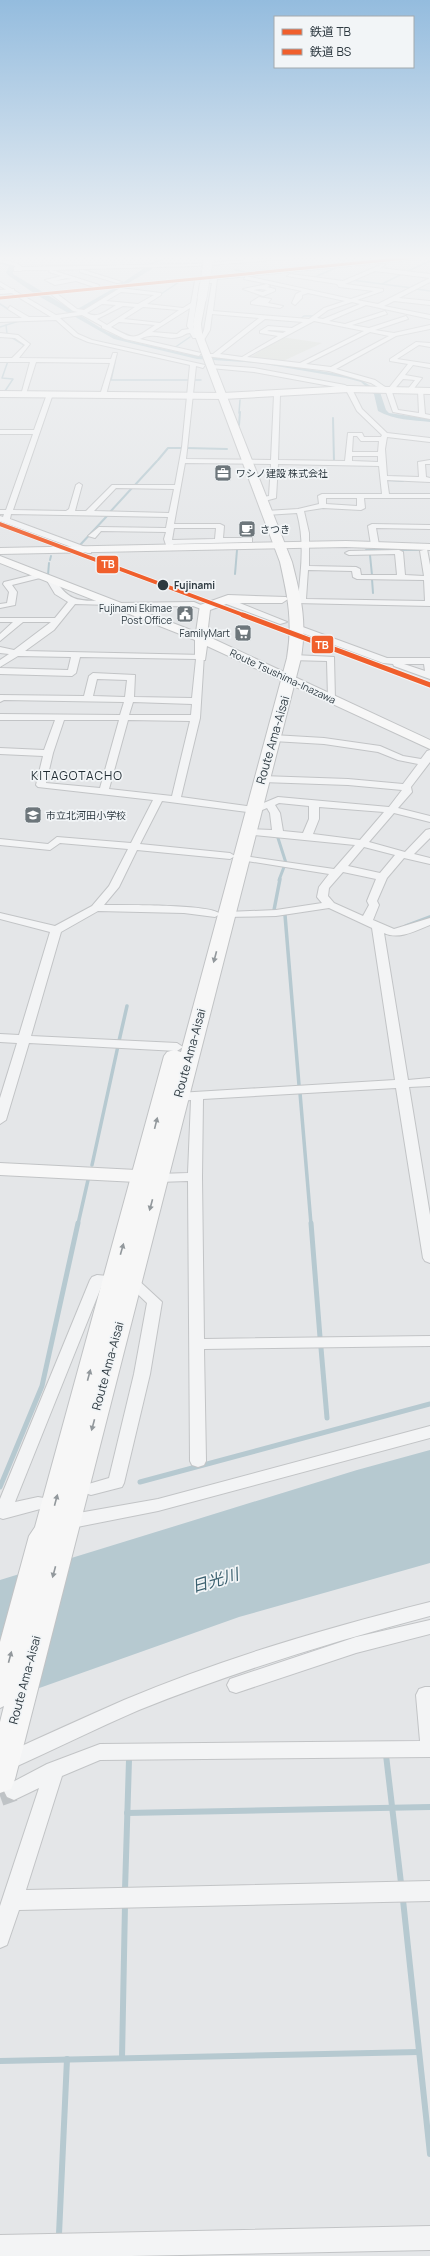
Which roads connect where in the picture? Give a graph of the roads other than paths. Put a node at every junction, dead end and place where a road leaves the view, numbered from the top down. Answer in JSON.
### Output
{"nodes":[{"id":1,"x":33,"y":362,"type":"edge"},
{"id":2,"x":112,"y":362,"type":"edge"},
{"id":3,"x":203,"y":362,"type":"edge"},
{"id":4,"x":205,"y":362,"type":"edge"},
{"id":5,"x":214,"y":362,"type":"edge"},
{"id":6,"x":239,"y":362,"type":"edge"},
{"id":7,"x":273,"y":362,"type":"edge"},
{"id":8,"x":305,"y":362,"type":"edge"},
{"id":9,"x":344,"y":362,"type":"edge"},
{"id":10,"x":407,"y":362,"type":"edge"},
{"id":11,"x":412,"y":363,"type":"junction"},
{"id":12,"x":428,"y":364,"type":"edge"},
{"id":13,"x":231,"y":368,"type":"junction"},
{"id":14,"x":401,"y":377,"type":"junction"},
{"id":15,"x":349,"y":389,"type":"junction"},
{"id":16,"x":386,"y":390,"type":"junction"},
{"id":17,"x":410,"y":390,"type":"junction"},
{"id":18,"x":426,"y":391,"type":"edge"},
{"id":19,"x":0,"y":394,"type":"edge"},
{"id":20,"x":23,"y":394,"type":"junction"},
{"id":21,"x":50,"y":394,"type":"junction"},
{"id":22,"x":104,"y":395,"type":"junction"},
{"id":23,"x":191,"y":395,"type":"junction"},
{"id":24,"x":277,"y":395,"type":"junction"},
{"id":25,"x":218,"y":396,"type":"junction"},
{"id":26,"x":422,"y":416,"type":"junction"},
{"id":27,"x":430,"y":417,"type":"edge"},
{"id":28,"x":0,"y":432,"type":"edge"},
{"id":29,"x":36,"y":432,"type":"junction"},
{"id":30,"x":384,"y":437,"type":"junction"},
{"id":31,"x":430,"y":440,"type":"edge"},
{"id":32,"x":349,"y":454,"type":"junction"},
{"id":33,"x":381,"y":454,"type":"junction"},
{"id":34,"x":183,"y":461,"type":"junction"},
{"id":35,"x":243,"y":462,"type":"junction"},
{"id":36,"x":430,"y":462,"type":"edge"},
{"id":37,"x":274,"y":463,"type":"junction"},
{"id":38,"x":348,"y":464,"type":"junction"},
{"id":39,"x":383,"y":464,"type":"junction"},
{"id":40,"x":385,"y":478,"type":"junction"},
{"id":41,"x":426,"y":480,"type":"edge"},
{"id":42,"x":79,"y":485,"type":"dead end"},
{"id":43,"x":177,"y":487,"type":"junction"},
{"id":44,"x":360,"y":496,"type":"junction"},
{"id":45,"x":386,"y":496,"type":"junction"},
{"id":46,"x":430,"y":496,"type":"edge"},
{"id":47,"x":264,"y":506,"type":"junction"},
{"id":48,"x":323,"y":506,"type":"junction"},
{"id":49,"x":300,"y":511,"type":"junction"},
{"id":50,"x":4,"y":512,"type":"edge"},
{"id":51,"x":69,"y":512,"type":"junction"},
{"id":52,"x":88,"y":514,"type":"junction"},
{"id":53,"x":113,"y":514,"type":"junction"},
{"id":54,"x":172,"y":515,"type":"junction"},
{"id":55,"x":3,"y":519,"type":"edge"},
{"id":56,"x":430,"y":527,"type":"edge"},
{"id":57,"x":170,"y":528,"type":"junction"},
{"id":58,"x":99,"y":529,"type":"junction"},
{"id":59,"x":92,"y":536,"type":"dead end"},
{"id":60,"x":219,"y":540,"type":"junction"},
{"id":61,"x":249,"y":540,"type":"dead end"},
{"id":62,"x":170,"y":545,"type":"junction"},
{"id":63,"x":273,"y":545,"type":"junction"},
{"id":64,"x":306,"y":545,"type":"junction"},
{"id":65,"x":375,"y":545,"type":"junction"},
{"id":66,"x":347,"y":548,"type":"junction"},
{"id":67,"x":427,"y":549,"type":"edge"},
{"id":68,"x":88,"y":551,"type":"junction"},
{"id":69,"x":1,"y":558,"type":"edge"},
{"id":70,"x":304,"y":568,"type":"junction"},
{"id":71,"x":350,"y":569,"type":"junction"},
{"id":72,"x":46,"y":577,"type":"junction"},
{"id":73,"x":401,"y":578,"type":"junction"},
{"id":74,"x":429,"y":578,"type":"edge"},
{"id":75,"x":224,"y":600,"type":"junction"},
{"id":76,"x":293,"y":601,"type":"junction"},
{"id":77,"x":73,"y":602,"type":"junction"},
{"id":78,"x":113,"y":604,"type":"junction"},
{"id":79,"x":429,"y":604,"type":"edge"},
{"id":80,"x":0,"y":606,"type":"edge"},
{"id":81,"x":204,"y":608,"type":"junction"},
{"id":82,"x":0,"y":620,"type":"edge"},
{"id":83,"x":58,"y":620,"type":"junction"},
{"id":84,"x":20,"y":621,"type":"junction"},
{"id":85,"x":290,"y":625,"type":"junction"},
{"id":86,"x":0,"y":638,"type":"edge"},
{"id":87,"x":201,"y":638,"type":"junction"},
{"id":88,"x":0,"y":650,"type":"edge"},
{"id":89,"x":18,"y":653,"type":"junction"},
{"id":90,"x":76,"y":654,"type":"junction"},
{"id":91,"x":201,"y":657,"type":"junction"},
{"id":92,"x":294,"y":658,"type":"junction"},
{"id":93,"x":386,"y":660,"type":"junction"},
{"id":94,"x":429,"y":661,"type":"edge"},
{"id":95,"x":0,"y":664,"type":"edge"},
{"id":96,"x":0,"y":671,"type":"edge"},
{"id":97,"x":284,"y":676,"type":"junction"},
{"id":98,"x":332,"y":698,"type":"junction"},
{"id":99,"x":0,"y":699,"type":"edge"},
{"id":100,"x":88,"y":699,"type":"junction"},
{"id":101,"x":128,"y":700,"type":"junction"},
{"id":102,"x":197,"y":701,"type":"junction"},
{"id":103,"x":0,"y":717,"type":"edge"},
{"id":104,"x":62,"y":717,"type":"junction"},
{"id":105,"x":124,"y":717,"type":"junction"},
{"id":106,"x":195,"y":718,"type":"junction"},
{"id":107,"x":273,"y":738,"type":"junction"},
{"id":108,"x":430,"y":745,"type":"edge"},
{"id":109,"x":0,"y":750,"type":"edge"},
{"id":110,"x":48,"y":753,"type":"junction"},
{"id":111,"x":427,"y":758,"type":"edge"},
{"id":112,"x":262,"y":779,"type":"junction"},
{"id":113,"x":406,"y":787,"type":"junction"},
{"id":114,"x":104,"y":790,"type":"junction"},
{"id":115,"x":159,"y":797,"type":"junction"},
{"id":116,"x":176,"y":799,"type":"junction"},
{"id":117,"x":314,"y":803,"type":"junction"},
{"id":118,"x":256,"y":807,"type":"junction"},
{"id":119,"x":392,"y":810,"type":"junction"},
{"id":120,"x":430,"y":819,"type":"edge"},
{"id":121,"x":249,"y":832,"type":"junction"},
{"id":122,"x":430,"y":832,"type":"edge"},
{"id":123,"x":278,"y":834,"type":"junction"},
{"id":124,"x":307,"y":836,"type":"junction"},
{"id":125,"x":0,"y":842,"type":"edge"},
{"id":126,"x":360,"y":843,"type":"junction"},
{"id":127,"x":134,"y":846,"type":"junction"},
{"id":128,"x":405,"y":855,"type":"junction"},
{"id":129,"x":236,"y":856,"type":"junction"},
{"id":130,"x":430,"y":861,"type":"edge"},
{"id":131,"x":339,"y":870,"type":"junction"},
{"id":132,"x":382,"y":877,"type":"junction"},
{"id":133,"x":330,"y":905,"type":"junction"},
{"id":134,"x":96,"y":908,"type":"junction"},
{"id":135,"x":221,"y":914,"type":"junction"},
{"id":136,"x":0,"y":916,"type":"edge"},
{"id":137,"x":430,"y":921,"type":"edge"},
{"id":138,"x":371,"y":925,"type":"junction"},
{"id":139,"x":56,"y":930,"type":"junction"},
{"id":140,"x":0,"y":1038,"type":"edge"},
{"id":141,"x":23,"y":1039,"type":"junction"},
{"id":142,"x":177,"y":1047,"type":"junction"},
{"id":143,"x":430,"y":1082,"type":"edge"},
{"id":144,"x":402,"y":1084,"type":"junction"},
{"id":145,"x":197,"y":1096,"type":"junction"},
{"id":146,"x":178,"y":1097,"type":"junction"},
{"id":147,"x":0,"y":1120,"type":"edge"},
{"id":148,"x":0,"y":1168,"type":"edge"},
{"id":149,"x":150,"y":1177,"type":"junction"},
{"id":150,"x":195,"y":1177,"type":"junction"},
{"id":151,"x":430,"y":1258,"type":"edge"},
{"id":152,"x":122,"y":1281,"type":"junction"},
{"id":153,"x":430,"y":1341,"type":"edge"},
{"id":154,"x":198,"y":1344,"type":"junction"},
{"id":155,"x":430,"y":1432,"type":"edge"},
{"id":156,"x":198,"y":1460,"type":"dead end"},
{"id":157,"x":91,"y":1489,"type":"dead end"},
{"id":158,"x":38,"y":1503,"type":"dead end"},
{"id":159,"x":58,"y":1531,"type":"junction"},
{"id":160,"x":430,"y":1609,"type":"edge"},
{"id":161,"x":430,"y":1627,"type":"edge"},
{"id":162,"x":236,"y":1684,"type":"dead end"},
{"id":163,"x":0,"y":1695,"type":"edge"},
{"id":164,"x":430,"y":1695,"type":"edge"},
{"id":165,"x":430,"y":1744,"type":"edge"},
{"id":166,"x":430,"y":1749,"type":"edge"},
{"id":167,"x":7,"y":1769,"type":"edge"},
{"id":168,"x":54,"y":1770,"type":"junction"},
{"id":169,"x":430,"y":1891,"type":"edge"},
{"id":170,"x":12,"y":1900,"type":"junction"},
{"id":171,"x":0,"y":1938,"type":"edge"},
{"id":172,"x":430,"y":2238,"type":"edge"},
{"id":173,"x":0,"y":2247,"type":"edge"}],
"edges":[{"from":1,"to":20,"type":"street"},
{"from":2,"to":22,"type":"street"},
{"from":3,"to":23,"type":"street"},
{"from":4,"to":25,"type":"main road","name":"Route Ama-Aisai"},
{"from":5,"to":13,"type":"street"},
{"from":6,"to":13,"type":"street"},
{"from":7,"to":16,"type":"street"},
{"from":8,"to":9,"type":"street"},
{"from":10,"to":11,"type":"street"},
{"from":11,"to":12,"type":"street"},
{"from":11,"to":14,"type":"street"},
{"from":13,"to":15,"type":"street"},
{"from":14,"to":16,"type":"street"},
{"from":14,"to":17,"type":"street"},
{"from":15,"to":16,"type":"main road"},
{"from":15,"to":24,"type":"main road"},
{"from":15,"to":30,"type":"street"},
{"from":16,"to":17,"type":"main road"},
{"from":16,"to":26,"type":"street"},
{"from":17,"to":18,"type":"main road"},
{"from":18,"to":26,"type":"street"},
{"from":19,"to":20,"type":"main road"},
{"from":20,"to":21,"type":"main road"},
{"from":21,"to":22,"type":"main road"},
{"from":21,"to":29,"type":"street"},
{"from":22,"to":23,"type":"main road"},
{"from":23,"to":25,"type":"main road"},
{"from":23,"to":34,"type":"street"},
{"from":24,"to":25,"type":"main road"},
{"from":24,"to":37,"type":"street"},
{"from":25,"to":35,"type":"main road","name":"Route Ama-Aisai"},
{"from":26,"to":27,"type":"street"},
{"from":28,"to":29,"type":"street"},
{"from":29,"to":50,"type":"street"},
{"from":30,"to":31,"type":"street"},
{"from":30,"to":32,"type":"street"},
{"from":30,"to":33,"type":"street"},
{"from":32,"to":33,"type":"street"},
{"from":32,"to":38,"type":"street"},
{"from":33,"to":39,"type":"street"},
{"from":34,"to":35,"type":"street"},
{"from":34,"to":43,"type":"street"},
{"from":35,"to":37,"type":"street"},
{"from":35,"to":47,"type":"main road","name":"Route Ama-Aisai"},
{"from":35,"to":63,"type":"main road","name":"Route Ama-Aisai"},
{"from":36,"to":41,"type":"street"},
{"from":37,"to":38,"type":"street"},
{"from":37,"to":47,"type":"street"},
{"from":38,"to":39,"type":"street"},
{"from":39,"to":40,"type":"street"},
{"from":40,"to":41,"type":"street"},
{"from":40,"to":45,"type":"street"},
{"from":42,"to":51,"type":"street"},
{"from":43,"to":52,"type":"street"},
{"from":43,"to":54,"type":"street"},
{"from":44,"to":45,"type":"street"},
{"from":44,"to":48,"type":"street"},
{"from":44,"to":48,"type":"street"},
{"from":45,"to":46,"type":"street"},
{"from":47,"to":49,"type":"street"},
{"from":47,"to":63,"type":"main road","name":"Route Ama-Aisai"},
{"from":48,"to":49,"type":"street"},
{"from":49,"to":64,"type":"street"},
{"from":50,"to":51,"type":"street"},
{"from":50,"to":55,"type":"street"},
{"from":51,"to":52,"type":"street"},
{"from":52,"to":53,"type":"street"},
{"from":53,"to":54,"type":"street"},
{"from":53,"to":58,"type":"street"},
{"from":54,"to":57,"type":"street"},
{"from":55,"to":68,"type":"street"},
{"from":56,"to":65,"type":"street"},
{"from":57,"to":58,"type":"street"},
{"from":57,"to":60,"type":"street"},
{"from":57,"to":62,"type":"street"},
{"from":58,"to":59,"type":"street"},
{"from":60,"to":61,"type":"street"},
{"from":60,"to":62,"type":"street"},
{"from":62,"to":63,"type":"main road"},
{"from":62,"to":68,"type":"main road"},
{"from":63,"to":64,"type":"main road"},
{"from":63,"to":76,"type":"main road","name":"Route Ama-Aisai"},
{"from":64,"to":66,"type":"main road"},
{"from":64,"to":70,"type":"street"},
{"from":65,"to":66,"type":"main road"},
{"from":65,"to":67,"type":"main road"},
{"from":66,"to":71,"type":"street"},
{"from":66,"to":73,"type":"street"},
{"from":67,"to":74,"type":"street"},
{"from":68,"to":69,"type":"main road"},
{"from":69,"to":72,"type":"main road","name":"Route Tsushima-Inazawa"},
{"from":70,"to":71,"type":"street"},
{"from":70,"to":76,"type":"street"},
{"from":71,"to":73,"type":"street"},
{"from":72,"to":77,"type":"street"},
{"from":72,"to":78,"type":"main road","name":"Route Tsushima-Inazawa"},
{"from":72,"to":80,"type":"street"},
{"from":73,"to":74,"type":"street"},
{"from":74,"to":79,"type":"street"},
{"from":75,"to":76,"type":"main road"},
{"from":75,"to":81,"type":"main road"},
{"from":75,"to":85,"type":"street"},
{"from":76,"to":79,"type":"street"},
{"from":76,"to":85,"type":"main road","name":"Route Ama-Aisai"},
{"from":77,"to":78,"type":"street"},
{"from":77,"to":83,"type":"street"},
{"from":78,"to":81,"type":"street"},
{"from":78,"to":87,"type":"main road","name":"Route Tsushima-Inazawa"},
{"from":81,"to":87,"type":"main road"},
{"from":82,"to":84,"type":"street"},
{"from":83,"to":84,"type":"street"},
{"from":83,"to":89,"type":"street"},
{"from":84,"to":86,"type":"street"},
{"from":85,"to":92,"type":"main road","name":"Route Ama-Aisai"},
{"from":85,"to":93,"type":"street"},
{"from":85,"to":97,"type":"main road","name":"Route Ama-Aisai"},
{"from":87,"to":91,"type":"main road"},
{"from":87,"to":97,"type":"main road","name":"Route Tsushima-Inazawa"},
{"from":88,"to":89,"type":"street"},
{"from":89,"to":90,"type":"street"},
{"from":89,"to":95,"type":"street"},
{"from":90,"to":91,"type":"street"},
{"from":90,"to":96,"type":"street"},
{"from":91,"to":102,"type":"street"},
{"from":92,"to":97,"type":"main road","name":"Route Ama-Aisai"},
{"from":92,"to":98,"type":"street"},
{"from":93,"to":94,"type":"street"},
{"from":93,"to":94,"type":"street"},
{"from":97,"to":98,"type":"main road","name":"Route Tsushima-Inazawa"},
{"from":97,"to":107,"type":"main road","name":"Route Ama-Aisai"},
{"from":97,"to":118,"type":"main road","name":"Route Ama-Aisai"},
{"from":98,"to":108,"type":"main road","name":"Route Tsushima-Inazawa"},
{"from":99,"to":100,"type":"street"},
{"from":100,"to":101,"type":"street"},
{"from":100,"to":101,"type":"street"},
{"from":101,"to":102,"type":"street"},
{"from":101,"to":105,"type":"street"},
{"from":102,"to":106,"type":"street"},
{"from":103,"to":104,"type":"street"},
{"from":104,"to":105,"type":"street"},
{"from":104,"to":110,"type":"street"},
{"from":105,"to":106,"type":"street"},
{"from":105,"to":114,"type":"street"},
{"from":106,"to":116,"type":"street"},
{"from":107,"to":111,"type":"street"},
{"from":107,"to":112,"type":"main road","name":"Route Ama-Aisai"},
{"from":109,"to":110,"type":"street"},
{"from":110,"to":114,"type":"street"},
{"from":111,"to":113,"type":"street"},
{"from":112,"to":113,"type":"street"},
{"from":112,"to":118,"type":"main road","name":"Route Ama-Aisai"},
{"from":113,"to":119,"type":"street"},
{"from":114,"to":115,"type":"street"},
{"from":115,"to":116,"type":"street"},
{"from":115,"to":127,"type":"street"},
{"from":116,"to":118,"type":"street"},
{"from":117,"to":118,"type":"street"},
{"from":117,"to":119,"type":"street"},
{"from":117,"to":124,"type":"street"},
{"from":118,"to":121,"type":"main road","name":"Route Ama-Aisai"},
{"from":118,"to":123,"type":"street"},
{"from":118,"to":129,"type":"main road","name":"Route Ama-Aisai"},
{"from":119,"to":120,"type":"street"},
{"from":119,"to":126,"type":"street"},
{"from":121,"to":123,"type":"street"},
{"from":121,"to":129,"type":"main road","name":"Route Ama-Aisai"},
{"from":122,"to":128,"type":"street"},
{"from":123,"to":124,"type":"street"},
{"from":124,"to":126,"type":"street"},
{"from":125,"to":127,"type":"street"},
{"from":126,"to":128,"type":"street"},
{"from":126,"to":131,"type":"street"},
{"from":127,"to":129,"type":"street"},
{"from":127,"to":134,"type":"street"},
{"from":128,"to":130,"type":"street"},
{"from":128,"to":132,"type":"street"},
{"from":129,"to":131,"type":"street"},
{"from":129,"to":135,"type":"main road","name":"Route Ama-Aisai"},
{"from":131,"to":132,"type":"street"},
{"from":131,"to":133,"type":"street"},
{"from":132,"to":138,"type":"street"},
{"from":133,"to":135,"type":"street"},
{"from":133,"to":138,"type":"street"},
{"from":134,"to":135,"type":"street"},
{"from":134,"to":139,"type":"street"},
{"from":135,"to":142,"type":"main road","name":"Route Ama-Aisai"},
{"from":135,"to":146,"type":"main road","name":"Route Ama-Aisai","one_way":true},
{"from":136,"to":139,"type":"street"},
{"from":137,"to":138,"type":"street"},
{"from":138,"to":144,"type":"street"},
{"from":139,"to":141,"type":"street"},
{"from":140,"to":141,"type":"street"},
{"from":141,"to":142,"type":"street"},
{"from":141,"to":147,"type":"street"},
{"from":149,"to":142,"type":"main road","name":"Route Ama-Aisai","one_way":true},
{"from":143,"to":144,"type":"street"},
{"from":144,"to":145,"type":"street"},
{"from":144,"to":151,"type":"street"},
{"from":145,"to":146,"type":"street"},
{"from":145,"to":150,"type":"street"},
{"from":146,"to":149,"type":"main road","name":"Route Ama-Aisai"},
{"from":148,"to":149,"type":"main road"},
{"from":149,"to":150,"type":"street"},
{"from":149,"to":152,"type":"main road","name":"Route Ama-Aisai"},
{"from":150,"to":154,"type":"street"},
{"from":152,"to":157,"type":"street"},
{"from":152,"to":158,"type":"street"},
{"from":152,"to":159,"type":"main road","name":"Route Ama-Aisai","one_way":true},
{"from":159,"to":152,"type":"main road","name":"Route Ama-Aisai","one_way":true},
{"from":153,"to":154,"type":"street"},
{"from":154,"to":156,"type":"street"},
{"from":155,"to":159,"type":"street"},
{"from":163,"to":159,"type":"main road","name":"Route Ama-Aisai","one_way":true},
{"from":159,"to":167,"type":"main road","name":"Route Ama-Aisai","one_way":true},
{"from":160,"to":167,"type":"street"},
{"from":161,"to":162,"type":"street"},
{"from":164,"to":165,"type":"street"},
{"from":166,"to":168,"type":"street"},
{"from":167,"to":168,"type":"street"},
{"from":168,"to":170,"type":"street"},
{"from":169,"to":170,"type":"street"},
{"from":170,"to":171,"type":"street"},
{"from":172,"to":173,"type":"street"}]}
